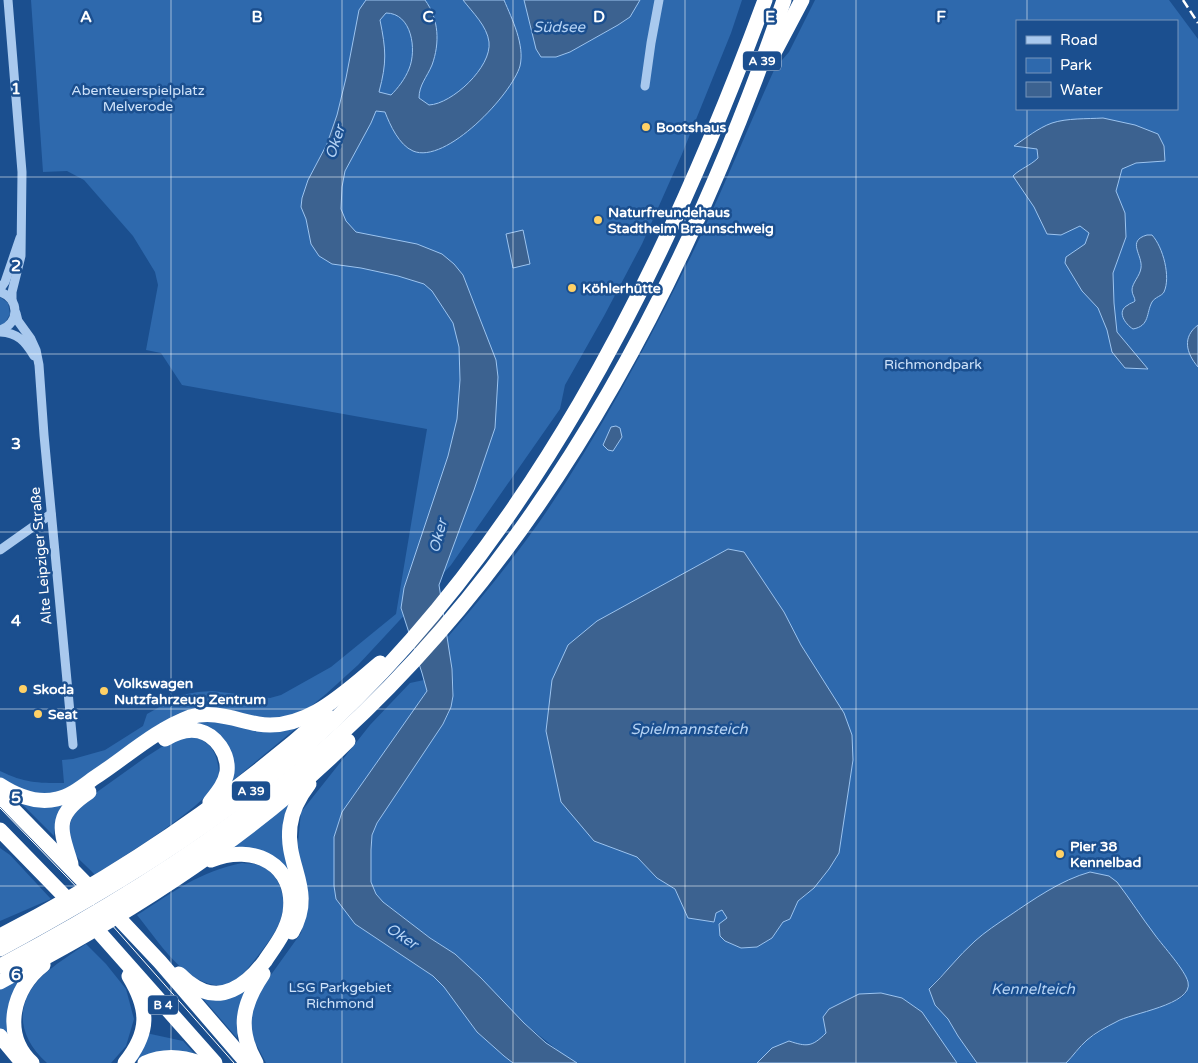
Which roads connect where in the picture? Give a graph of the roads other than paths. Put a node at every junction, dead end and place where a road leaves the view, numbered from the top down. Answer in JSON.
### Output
{"nodes":[{"id":1,"x":8,"y":0,"type":"edge"},
{"id":2,"x":658,"y":0,"type":"edge"},
{"id":3,"x":765,"y":0,"type":"edge"},
{"id":4,"x":784,"y":0,"type":"edge"},
{"id":5,"x":802,"y":0,"type":"edge"},
{"id":6,"x":645,"y":86,"type":"dead end"},
{"id":7,"x":746,"y":105,"type":"junction"},
{"id":8,"x":21,"y":236,"type":"junction"},
{"id":9,"x":0,"y":290,"type":"edge"},
{"id":10,"x":12,"y":300,"type":"junction"},
{"id":11,"x":16,"y":313,"type":"junction"},
{"id":12,"x":0,"y":331,"type":"edge"},
{"id":13,"x":39,"y":365,"type":"junction"},
{"id":14,"x":51,"y":514,"type":"junction"},
{"id":15,"x":0,"y":550,"type":"edge"},
{"id":16,"x":379,"y":669,"type":"junction"},
{"id":17,"x":387,"y":695,"type":"junction"},
{"id":18,"x":73,"y":745,"type":"dead end"},
{"id":19,"x":328,"y":761,"type":"junction"},
{"id":20,"x":0,"y":784,"type":"edge"},
{"id":21,"x":0,"y":796,"type":"edge"},
{"id":22,"x":199,"y":816,"type":"junction"},
{"id":23,"x":0,"y":830,"type":"edge"},
{"id":24,"x":0,"y":842,"type":"edge"},
{"id":25,"x":29,"y":859,"type":"junction"},
{"id":26,"x":72,"y":868,"type":"junction"},
{"id":27,"x":179,"y":876,"type":"junction"},
{"id":28,"x":0,"y":935,"type":"edge"},
{"id":29,"x":76,"y":940,"type":"junction"},
{"id":30,"x":113,"y":946,"type":"junction"},
{"id":31,"x":0,"y":949,"type":"edge"},
{"id":32,"x":160,"y":962,"type":"junction"},
{"id":33,"x":0,"y":966,"type":"edge"},
{"id":34,"x":0,"y":982,"type":"edge"},
{"id":35,"x":0,"y":1036,"type":"edge"},
{"id":36,"x":22,"y":1063,"type":"edge"},
{"id":37,"x":32,"y":1063,"type":"edge"},
{"id":38,"x":125,"y":1063,"type":"edge"},
{"id":39,"x":145,"y":1063,"type":"edge"},
{"id":40,"x":200,"y":1063,"type":"edge"},
{"id":41,"x":215,"y":1063,"type":"edge"},
{"id":42,"x":247,"y":1063,"type":"edge"},
{"id":43,"x":256,"y":1063,"type":"edge"}],
"edges":[{"from":1,"to":8,"type":"street"},
{"from":2,"to":6,"type":"street"},
{"from":3,"to":16,"type":"highway","number":"A 39"},
{"from":4,"to":7,"type":"highway","number":"A 39"},
{"from":5,"to":7,"type":"highway"},
{"from":7,"to":17,"type":"highway","number":"A 39"},
{"from":8,"to":9,"type":"street"},
{"from":8,"to":10,"type":"street"},
{"from":9,"to":10,"type":"street"},
{"from":10,"to":11,"type":"street","name":"Alte Leipziger Straße"},
{"from":11,"to":12,"type":"street"},
{"from":11,"to":13,"type":"street","name":"Alte Leipziger Straße"},
{"from":12,"to":13,"type":"street","name":"Alte Leipziger Straße"},
{"from":13,"to":14,"type":"street","name":"Alte Leipziger Straße"},
{"from":14,"to":15,"type":"street"},
{"from":14,"to":18,"type":"street","name":"Alte Leipziger Straße"},
{"from":16,"to":20,"type":"highway"},
{"from":16,"to":22,"type":"highway"},
{"from":16,"to":31,"type":"highway","number":"A 39"},
{"from":17,"to":19,"type":"highway"},
{"from":17,"to":33,"type":"highway","number":"A 39"},
{"from":19,"to":27,"type":"highway"},
{"from":19,"to":43,"type":"highway"},
{"from":21,"to":26,"type":"highway","number":"B 4"},
{"from":22,"to":26,"type":"highway"},
{"from":22,"to":28,"type":"highway"},
{"from":23,"to":25,"type":"highway","number":"B 4"},
{"from":24,"to":25,"type":"highway"},
{"from":25,"to":30,"type":"highway","number":"B 4"},
{"from":26,"to":32,"type":"highway","number":"B 4"},
{"from":27,"to":29,"type":"highway"},
{"from":27,"to":32,"type":"highway"},
{"from":29,"to":34,"type":"highway"},
{"from":29,"to":37,"type":"highway"},
{"from":30,"to":38,"type":"highway"},
{"from":30,"to":41,"type":"highway","number":"B 4"},
{"from":32,"to":42,"type":"highway","number":"B 4"},
{"from":35,"to":36,"type":"highway"},
{"from":39,"to":40,"type":"highway"}]}
